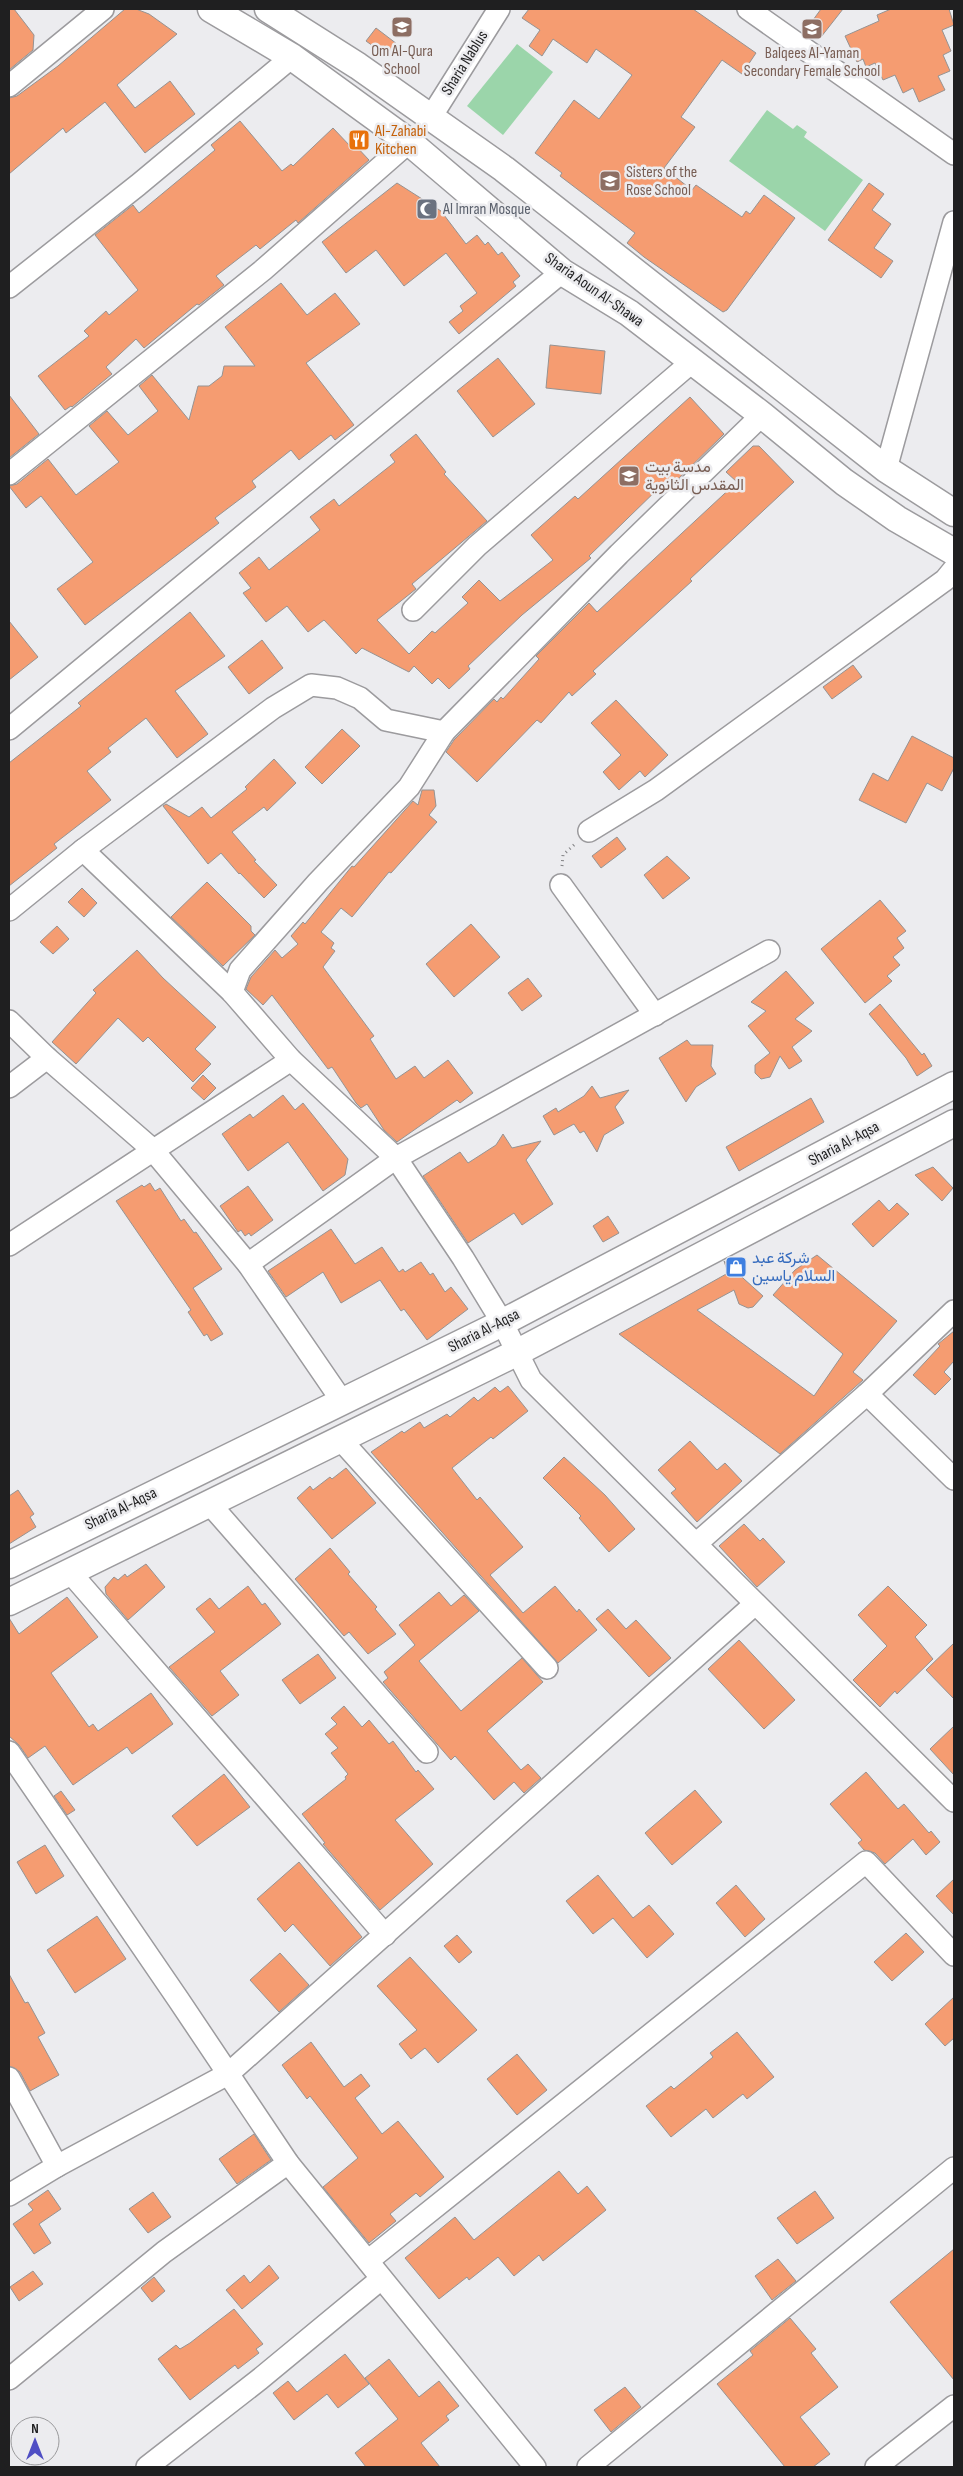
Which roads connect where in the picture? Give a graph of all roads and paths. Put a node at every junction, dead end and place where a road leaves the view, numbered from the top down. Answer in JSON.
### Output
{"nodes":[{"id":1,"x":103,"y":9,"type":"edge"},
{"id":2,"x":211,"y":9,"type":"edge"},
{"id":3,"x":268,"y":9,"type":"edge"},
{"id":4,"x":499,"y":9,"type":"edge"},
{"id":5,"x":748,"y":9,"type":"edge"},
{"id":6,"x":292,"y":58,"type":"junction"},
{"id":7,"x":9,"y":86,"type":"edge"},
{"id":8,"x":431,"y":118,"type":"junction"},
{"id":9,"x":409,"y":142,"type":"junction"},
{"id":10,"x":954,"y":154,"type":"edge"},
{"id":11,"x":954,"y":222,"type":"edge"},
{"id":12,"x":562,"y":272,"type":"junction"},
{"id":13,"x":9,"y":287,"type":"edge"},
{"id":14,"x":692,"y":362,"type":"junction"},
{"id":15,"x":762,"y":414,"type":"junction"},
{"id":16,"x":886,"y":469,"type":"junction"},
{"id":17,"x":9,"y":474,"type":"edge"},
{"id":18,"x":954,"y":513,"type":"edge"},
{"id":19,"x":954,"y":552,"type":"edge"},
{"id":20,"x":954,"y":569,"type":"edge"},
{"id":21,"x":413,"y":610,"type":"dead end"},
{"id":22,"x":9,"y":729,"type":"edge"},
{"id":23,"x":444,"y":732,"type":"junction"},
{"id":24,"x":589,"y":831,"type":"joint"},
{"id":25,"x":83,"y":850,"type":"junction"},
{"id":26,"x":561,"y":885,"type":"joint"},
{"id":27,"x":9,"y":910,"type":"edge"},
{"id":28,"x":770,"y":951,"type":"dead end"},
{"id":29,"x":232,"y":992,"type":"junction"},
{"id":30,"x":655,"y":1015,"type":"junction"},
{"id":31,"x":9,"y":1021,"type":"edge"},
{"id":32,"x":48,"y":1058,"type":"junction"},
{"id":33,"x":291,"y":1060,"type":"junction"},
{"id":34,"x":954,"y":1085,"type":"edge"},
{"id":35,"x":9,"y":1087,"type":"edge"},
{"id":36,"x":954,"y":1123,"type":"edge"},
{"id":37,"x":152,"y":1149,"type":"junction"},
{"id":38,"x":396,"y":1158,"type":"junction"},
{"id":39,"x":9,"y":1246,"type":"edge"},
{"id":40,"x":248,"y":1264,"type":"junction"},
{"id":41,"x":954,"y":1311,"type":"edge"},
{"id":42,"x":502,"y":1322,"type":"junction"},
{"id":43,"x":516,"y":1353,"type":"junction"},
{"id":44,"x":868,"y":1394,"type":"junction"},
{"id":45,"x":342,"y":1401,"type":"junction"},
{"id":46,"x":340,"y":1439,"type":"junction"},
{"id":47,"x":954,"y":1479,"type":"edge"},
{"id":48,"x":209,"y":1503,"type":"junction"},
{"id":49,"x":697,"y":1543,"type":"junction"},
{"id":50,"x":9,"y":1565,"type":"edge"},
{"id":51,"x":69,"y":1571,"type":"junction"},
{"id":52,"x":9,"y":1602,"type":"edge"},
{"id":53,"x":755,"y":1604,"type":"junction"},
{"id":54,"x":547,"y":1668,"type":"dead end"},
{"id":55,"x":9,"y":1752,"type":"edge"},
{"id":56,"x":427,"y":1752,"type":"dead end"},
{"id":57,"x":954,"y":1801,"type":"edge"},
{"id":58,"x":386,"y":1935,"type":"junction"},
{"id":59,"x":954,"y":1955,"type":"edge"},
{"id":60,"x":228,"y":2074,"type":"junction"},
{"id":61,"x":9,"y":2078,"type":"edge"},
{"id":62,"x":288,"y":2163,"type":"junction"},
{"id":63,"x":57,"y":2166,"type":"junction"},
{"id":64,"x":954,"y":2168,"type":"edge"},
{"id":65,"x":9,"y":2195,"type":"edge"},
{"id":66,"x":369,"y":2260,"type":"junction"},
{"id":67,"x":381,"y":2279,"type":"junction"},
{"id":68,"x":9,"y":2379,"type":"edge"},
{"id":69,"x":954,"y":2406,"type":"edge"},
{"id":70,"x":147,"y":2467,"type":"edge"},
{"id":71,"x":535,"y":2467,"type":"edge"},
{"id":72,"x":588,"y":2467,"type":"edge"},
{"id":73,"x":876,"y":2467,"type":"edge"}],
"edges":[{"from":1,"to":7,"type":"street"},
{"from":2,"to":6,"type":"main road","name":"Sharia Aoun Al-Shawa"},
{"from":3,"to":8,"type":"main road"},
{"from":4,"to":8,"type":"street","name":"Sharia Nablus"},
{"from":5,"to":10,"type":"street"},
{"from":6,"to":9,"type":"main road","name":"Sharia Aoun Al-Shawa"},
{"from":6,"to":13,"type":"street"},
{"from":8,"to":16,"type":"main road"},
{"from":9,"to":12,"type":"main road","name":"Sharia Aoun Al-Shawa"},
{"from":9,"to":17,"type":"street"},
{"from":11,"to":16,"type":"street"},
{"from":12,"to":14,"type":"main road","name":"Sharia Aoun Al-Shawa"},
{"from":12,"to":22,"type":"street"},
{"from":14,"to":15,"type":"main road","name":"Sharia Aoun Al-Shawa"},
{"from":14,"to":21,"type":"street"},
{"from":15,"to":19,"type":"main road","name":"Sharia Aoun Al-Shawa"},
{"from":15,"to":23,"type":"street"},
{"from":16,"to":18,"type":"main road"},
{"from":20,"to":24,"type":"street"},
{"from":23,"to":25,"type":"street"},
{"from":23,"to":29,"type":"street"},
{"from":24,"to":26,"type":"path"},
{"from":25,"to":27,"type":"street"},
{"from":25,"to":29,"type":"street"},
{"from":26,"to":30,"type":"street"},
{"from":28,"to":30,"type":"street"},
{"from":29,"to":33,"type":"street"},
{"from":30,"to":38,"type":"street"},
{"from":31,"to":32,"type":"street"},
{"from":32,"to":35,"type":"street"},
{"from":32,"to":37,"type":"street"},
{"from":33,"to":37,"type":"street"},
{"from":33,"to":38,"type":"street"},
{"from":34,"to":42,"type":"main road","name":"Sharia Al-Aqsa"},
{"from":36,"to":43,"type":"main road","name":"Sharia Al-Aqsa"},
{"from":37,"to":39,"type":"street"},
{"from":37,"to":40,"type":"street"},
{"from":38,"to":40,"type":"street"},
{"from":38,"to":42,"type":"street"},
{"from":40,"to":45,"type":"street"},
{"from":41,"to":44,"type":"street"},
{"from":42,"to":43,"type":"street"},
{"from":42,"to":45,"type":"main road","name":"Sharia Al-Aqsa"},
{"from":43,"to":46,"type":"main road","name":"Sharia Al-Aqsa"},
{"from":43,"to":49,"type":"street"},
{"from":44,"to":47,"type":"street"},
{"from":44,"to":49,"type":"street"},
{"from":45,"to":50,"type":"main road","name":"Sharia Al-Aqsa"},
{"from":46,"to":48,"type":"main road","name":"Sharia Al-Aqsa"},
{"from":46,"to":54,"type":"street"},
{"from":48,"to":51,"type":"main road","name":"Sharia Al-Aqsa"},
{"from":48,"to":56,"type":"street"},
{"from":49,"to":53,"type":"street"},
{"from":51,"to":52,"type":"main road","name":"Sharia Al-Aqsa"},
{"from":51,"to":58,"type":"street"},
{"from":53,"to":57,"type":"street"},
{"from":53,"to":58,"type":"street"},
{"from":55,"to":60,"type":"street"},
{"from":58,"to":60,"type":"street"},
{"from":59,"to":66,"type":"street"},
{"from":60,"to":62,"type":"street"},
{"from":60,"to":63,"type":"street"},
{"from":61,"to":63,"type":"street"},
{"from":62,"to":66,"type":"street"},
{"from":62,"to":68,"type":"street"},
{"from":63,"to":65,"type":"street"},
{"from":64,"to":72,"type":"street"},
{"from":66,"to":67,"type":"street"},
{"from":67,"to":70,"type":"street"},
{"from":67,"to":71,"type":"street"},
{"from":69,"to":73,"type":"street"}]}
